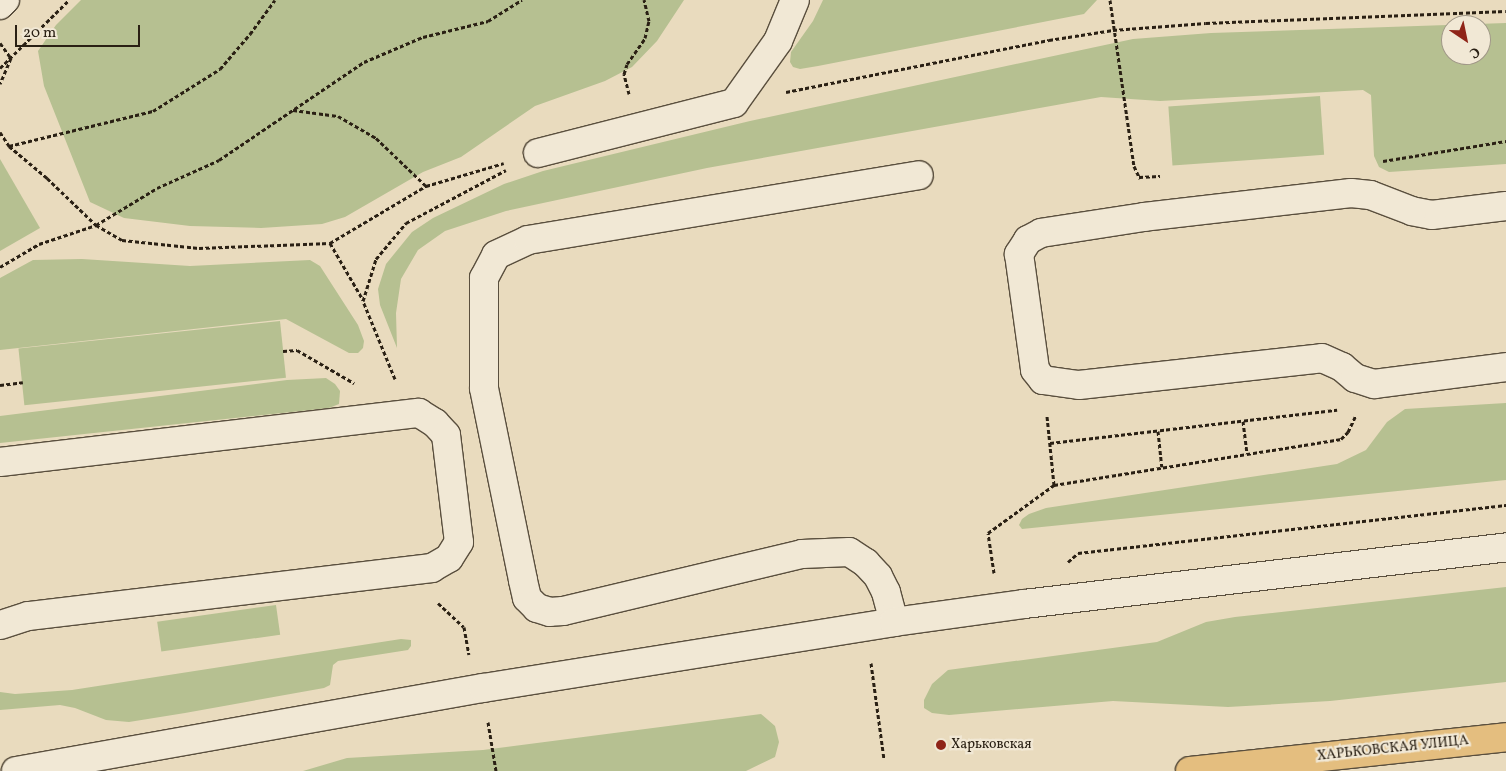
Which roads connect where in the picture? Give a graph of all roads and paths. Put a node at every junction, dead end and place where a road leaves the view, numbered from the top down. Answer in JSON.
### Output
{"nodes":[{"id":1,"x":5,"y":0,"type":"edge"},
{"id":2,"x":69,"y":0,"type":"edge"},
{"id":3,"x":275,"y":0,"type":"edge"},
{"id":4,"x":522,"y":0,"type":"edge"},
{"id":5,"x":644,"y":0,"type":"edge"},
{"id":6,"x":796,"y":0,"type":"edge"},
{"id":7,"x":1110,"y":0,"type":"edge"},
{"id":8,"x":0,"y":5,"type":"edge"},
{"id":9,"x":1506,"y":11,"type":"edge"},
{"id":10,"x":1113,"y":30,"type":"junction"},
{"id":11,"x":0,"y":43,"type":"edge"},
{"id":12,"x":12,"y":58,"type":"junction"},
{"id":13,"x":0,"y":68,"type":"edge"},
{"id":14,"x":0,"y":84,"type":"edge"},
{"id":15,"x":734,"y":102,"type":"junction"},
{"id":16,"x":292,"y":110,"type":"junction"},
{"id":17,"x":637,"y":127,"type":"junction"},
{"id":18,"x":0,"y":132,"type":"edge"},
{"id":19,"x":9,"y":146,"type":"junction"},
{"id":20,"x":538,"y":153,"type":"junction"},
{"id":21,"x":1134,"y":166,"type":"dead end"},
{"id":22,"x":919,"y":175,"type":"dead end"},
{"id":23,"x":426,"y":186,"type":"junction"},
{"id":24,"x":1506,"y":206,"type":"edge"},
{"id":25,"x":96,"y":225,"type":"junction"},
{"id":26,"x":330,"y":243,"type":"junction"},
{"id":27,"x":0,"y":267,"type":"edge"},
{"id":28,"x":363,"y":301,"type":"junction"},
{"id":29,"x":284,"y":351,"type":"dead end"},
{"id":30,"x":1506,"y":367,"type":"edge"},
{"id":31,"x":1043,"y":380,"type":"junction"},
{"id":32,"x":23,"y":382,"type":"dead end"},
{"id":33,"x":1374,"y":384,"type":"junction"},
{"id":34,"x":0,"y":385,"type":"edge"},
{"id":35,"x":359,"y":386,"type":"dead end"},
{"id":36,"x":1360,"y":408,"type":"junction"},
{"id":37,"x":419,"y":413,"type":"junction"},
{"id":38,"x":1243,"y":421,"type":"junction"},
{"id":39,"x":1158,"y":430,"type":"junction"},
{"id":40,"x":1050,"y":442,"type":"junction"},
{"id":41,"x":1247,"y":454,"type":"junction"},
{"id":42,"x":0,"y":462,"type":"edge"},
{"id":43,"x":1162,"y":468,"type":"junction"},
{"id":44,"x":1054,"y":485,"type":"junction"},
{"id":45,"x":1506,"y":505,"type":"edge"},
{"id":46,"x":988,"y":533,"type":"dead end"},
{"id":47,"x":1506,"y":547,"type":"edge"},
{"id":48,"x":1064,"y":566,"type":"dead end"},
{"id":49,"x":405,"y":572,"type":"junction"},
{"id":50,"x":894,"y":622,"type":"junction"},
{"id":51,"x":0,"y":625,"type":"edge"},
{"id":52,"x":469,"y":657,"type":"dead end"},
{"id":53,"x":874,"y":682,"type":"dead end"},
{"id":54,"x":1506,"y":737,"type":"edge"},
{"id":55,"x":494,"y":758,"type":"dead end"},
{"id":56,"x":884,"y":758,"type":"dead end"},
{"id":57,"x":101,"y":763,"type":"edge"},
{"id":58,"x":16,"y":771,"type":"edge"},
{"id":59,"x":496,"y":771,"type":"edge"},
{"id":60,"x":1190,"y":771,"type":"edge"}],
"edges":[{"from":1,"to":8,"type":"street"},
{"from":2,"to":12,"type":"path"},
{"from":3,"to":19,"type":"path"},
{"from":4,"to":16,"type":"path"},
{"from":5,"to":17,"type":"path"},
{"from":6,"to":15,"type":"street"},
{"from":7,"to":10,"type":"path"},
{"from":9,"to":10,"type":"path"},
{"from":10,"to":15,"type":"path"},
{"from":10,"to":21,"type":"path"},
{"from":11,"to":12,"type":"path"},
{"from":12,"to":13,"type":"path"},
{"from":12,"to":14,"type":"path"},
{"from":15,"to":17,"type":"street"},
{"from":16,"to":23,"type":"path"},
{"from":16,"to":25,"type":"path"},
{"from":17,"to":20,"type":"street"},
{"from":18,"to":19,"type":"path"},
{"from":19,"to":25,"type":"path"},
{"from":20,"to":23,"type":"path"},
{"from":20,"to":28,"type":"path"},
{"from":22,"to":50,"type":"street"},
{"from":23,"to":26,"type":"path"},
{"from":24,"to":31,"type":"street"},
{"from":25,"to":26,"type":"path"},
{"from":25,"to":27,"type":"path"},
{"from":26,"to":28,"type":"path"},
{"from":28,"to":37,"type":"path"},
{"from":29,"to":35,"type":"path"},
{"from":30,"to":33,"type":"street"},
{"from":31,"to":33,"type":"street"},
{"from":31,"to":40,"type":"path"},
{"from":32,"to":34,"type":"path"},
{"from":33,"to":36,"type":"path"},
{"from":36,"to":38,"type":"path"},
{"from":36,"to":41,"type":"path"},
{"from":37,"to":42,"type":"street"},
{"from":37,"to":49,"type":"street"},
{"from":38,"to":39,"type":"path"},
{"from":38,"to":41,"type":"path"},
{"from":39,"to":40,"type":"path"},
{"from":39,"to":43,"type":"path"},
{"from":40,"to":44,"type":"path"},
{"from":41,"to":43,"type":"path"},
{"from":43,"to":44,"type":"path"},
{"from":44,"to":46,"type":"path"},
{"from":45,"to":48,"type":"path"},
{"from":47,"to":50,"type":"street"},
{"from":49,"to":51,"type":"street"},
{"from":49,"to":52,"type":"path"},
{"from":50,"to":57,"type":"street"},
{"from":53,"to":56,"type":"path"},
{"from":54,"to":60,"type":"main road","name":"ХАРЬКОВСКАЯ УЛИЦА"},
{"from":55,"to":59,"type":"path"},
{"from":57,"to":58,"type":"street"}]}
